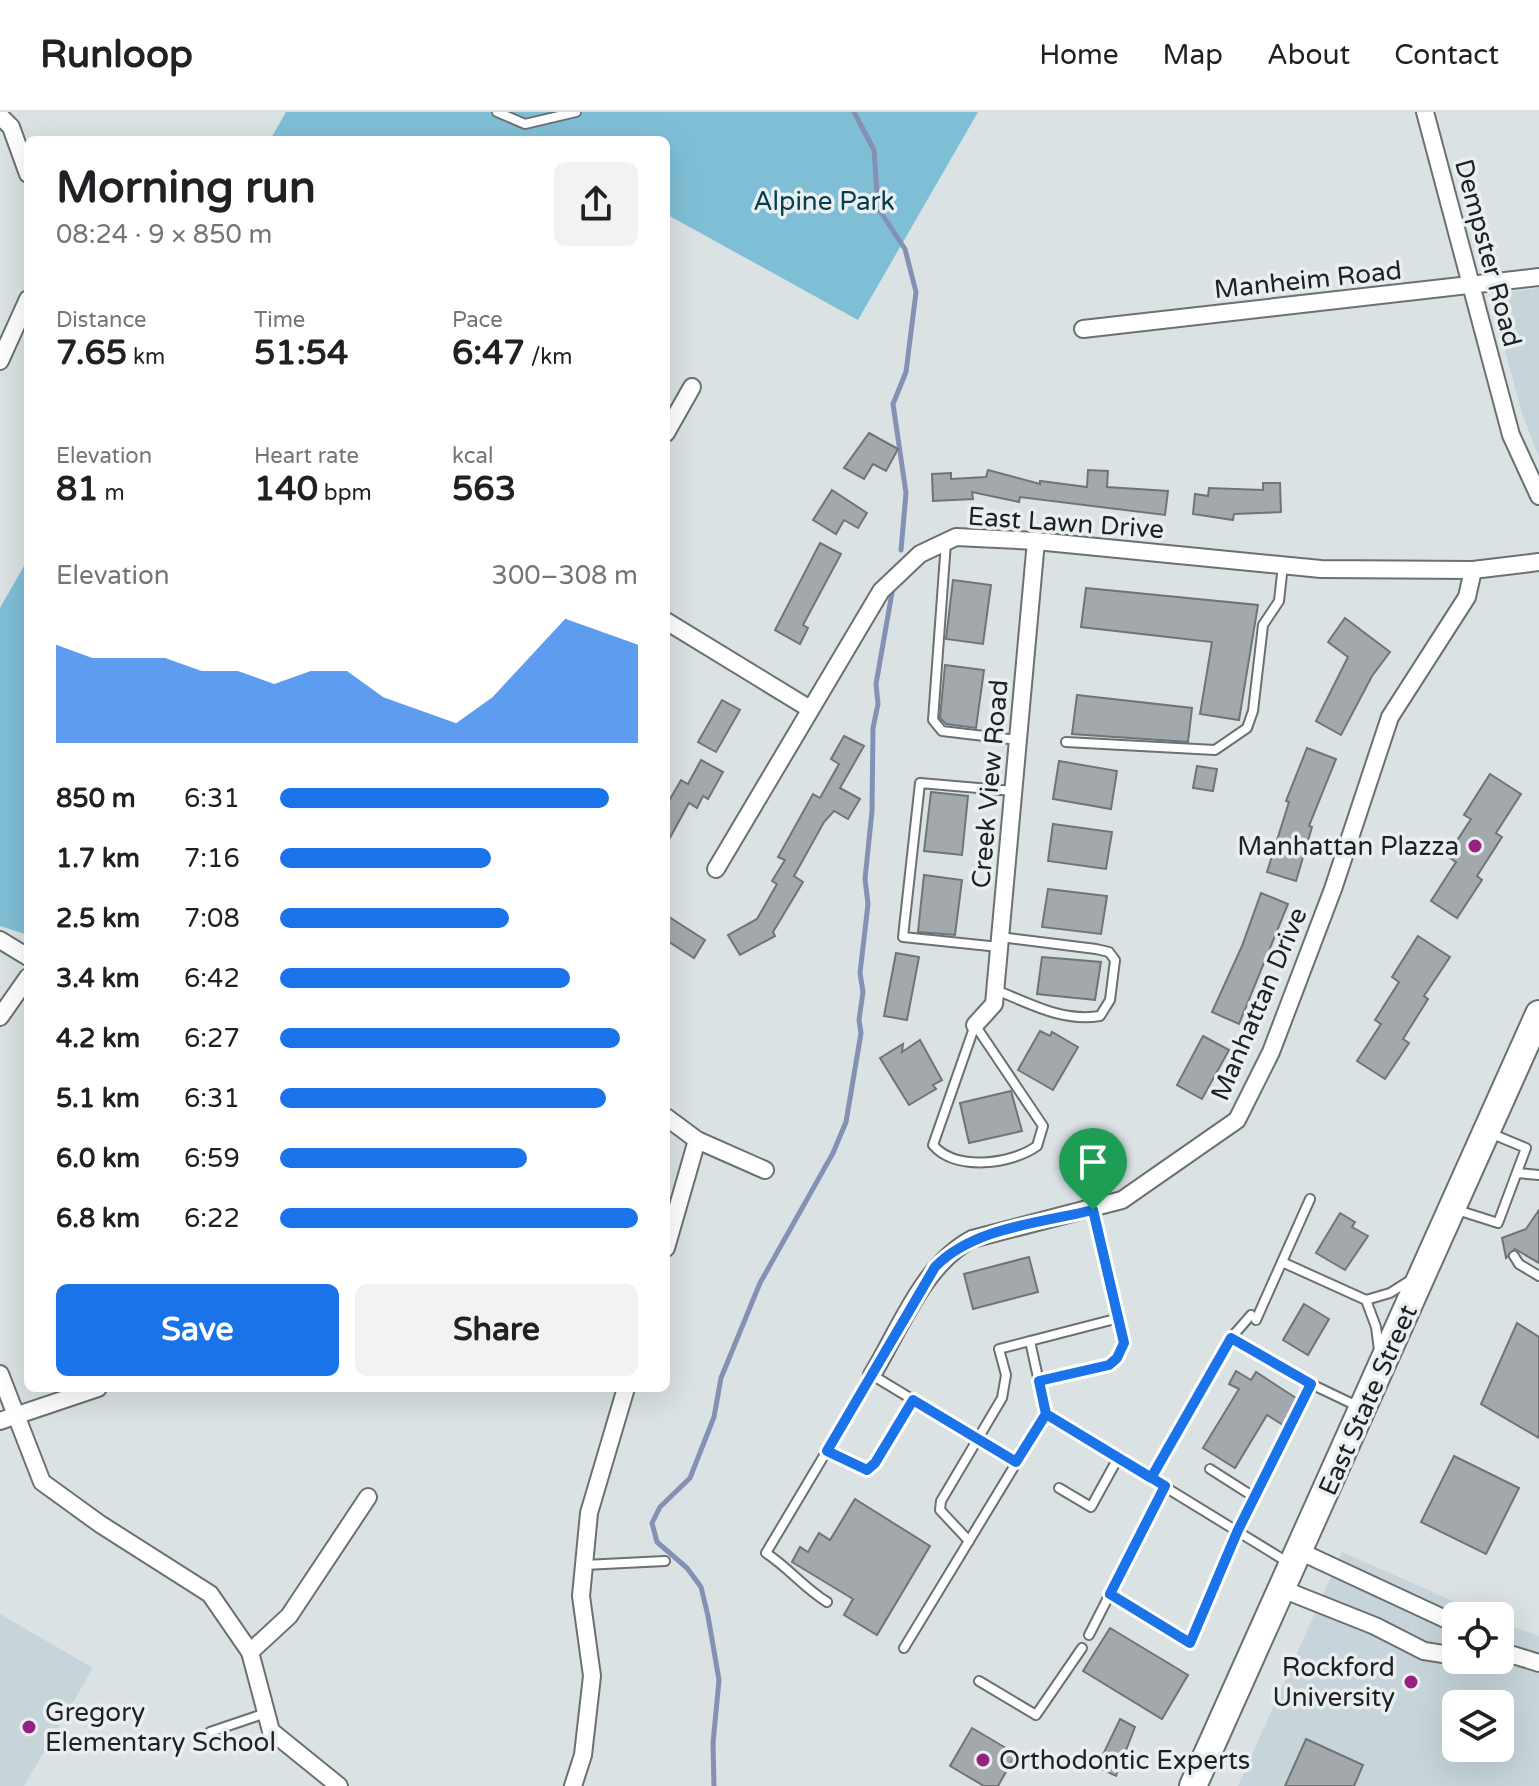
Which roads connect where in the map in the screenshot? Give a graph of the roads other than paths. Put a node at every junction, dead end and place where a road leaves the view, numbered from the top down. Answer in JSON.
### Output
{"nodes":[{"id":1,"x":497,"y":112,"type":"edge"},
{"id":2,"x":576,"y":112,"type":"edge"},
{"id":3,"x":1425,"y":112,"type":"edge"},
{"id":4,"x":0,"y":116,"type":"edge"},
{"id":5,"x":24,"y":163,"type":"edge"},
{"id":6,"x":1539,"y":277,"type":"edge"},
{"id":7,"x":1473,"y":285,"type":"junction"},
{"id":8,"x":24,"y":306,"type":"edge"},
{"id":9,"x":1083,"y":329,"type":"dead end"},
{"id":10,"x":4,"y":343,"type":"edge"},
{"id":11,"x":0,"y":361,"type":"edge"},
{"id":12,"x":692,"y":387,"type":"dead end"},
{"id":13,"x":670,"y":426,"type":"edge"},
{"id":14,"x":1539,"y":496,"type":"edge"},
{"id":15,"x":1036,"y":541,"type":"junction"},
{"id":16,"x":946,"y":542,"type":"junction"},
{"id":17,"x":1539,"y":562,"type":"edge"},
{"id":18,"x":1283,"y":565,"type":"junction"},
{"id":19,"x":1473,"y":570,"type":"junction"},
{"id":20,"x":670,"y":623,"type":"edge"},
{"id":21,"x":810,"y":709,"type":"junction"},
{"id":22,"x":1018,"y":740,"type":"junction"},
{"id":23,"x":1066,"y":742,"type":"dead end"},
{"id":24,"x":1013,"y":791,"type":"junction"},
{"id":25,"x":716,"y":869,"type":"dead end"},
{"id":26,"x":0,"y":940,"type":"edge"},
{"id":27,"x":1000,"y":942,"type":"junction"},
{"id":28,"x":24,"y":955,"type":"edge"},
{"id":29,"x":24,"y":983,"type":"edge"},
{"id":30,"x":996,"y":989,"type":"junction"},
{"id":31,"x":1539,"y":1014,"type":"edge"},
{"id":32,"x":0,"y":1017,"type":"edge"},
{"id":33,"x":975,"y":1025,"type":"junction"},
{"id":34,"x":670,"y":1120,"type":"edge"},
{"id":35,"x":1487,"y":1132,"type":"junction"},
{"id":36,"x":697,"y":1140,"type":"junction"},
{"id":37,"x":765,"y":1170,"type":"dead end"},
{"id":38,"x":1517,"y":1173,"type":"junction"},
{"id":39,"x":1539,"y":1175,"type":"edge"},
{"id":40,"x":1310,"y":1199,"type":"dead end"},
{"id":41,"x":1453,"y":1209,"type":"junction"},
{"id":42,"x":1093,"y":1210,"type":"junction"},
{"id":43,"x":670,"y":1234,"type":"edge"},
{"id":44,"x":1514,"y":1256,"type":"dead end"},
{"id":45,"x":1282,"y":1262,"type":"junction"},
{"id":46,"x":1426,"y":1271,"type":"junction"},
{"id":47,"x":1539,"y":1276,"type":"edge"},
{"id":48,"x":1366,"y":1300,"type":"junction"},
{"id":49,"x":1119,"y":1318,"type":"junction"},
{"id":50,"x":1231,"y":1338,"type":"junction"},
{"id":51,"x":1030,"y":1341,"type":"junction"},
{"id":52,"x":1382,"y":1370,"type":"junction"},
{"id":53,"x":0,"y":1374,"type":"edge"},
{"id":54,"x":872,"y":1375,"type":"junction"},
{"id":55,"x":1039,"y":1381,"type":"junction"},
{"id":56,"x":1311,"y":1384,"type":"junction"},
{"id":57,"x":87,"y":1392,"type":"edge"},
{"id":58,"x":625,"y":1392,"type":"edge"},
{"id":59,"x":913,"y":1400,"type":"junction"},
{"id":60,"x":1364,"y":1409,"type":"junction"},
{"id":61,"x":1046,"y":1414,"type":"junction"},
{"id":62,"x":17,"y":1417,"type":"junction"},
{"id":63,"x":0,"y":1421,"type":"edge"},
{"id":64,"x":978,"y":1439,"type":"junction"},
{"id":65,"x":827,"y":1451,"type":"junction"},
{"id":66,"x":1118,"y":1458,"type":"junction"},
{"id":67,"x":1016,"y":1462,"type":"junction"},
{"id":68,"x":1210,"y":1469,"type":"dead end"},
{"id":69,"x":1151,"y":1478,"type":"junction"},
{"id":70,"x":1165,"y":1486,"type":"junction"},
{"id":71,"x":1059,"y":1488,"type":"dead end"},
{"id":72,"x":368,"y":1497,"type":"dead end"},
{"id":73,"x":1254,"y":1497,"type":"junction"},
{"id":74,"x":1238,"y":1530,"type":"junction"},
{"id":75,"x":969,"y":1541,"type":"junction"},
{"id":76,"x":1296,"y":1558,"type":"junction"},
{"id":77,"x":665,"y":1561,"type":"dead end"},
{"id":78,"x":584,"y":1565,"type":"junction"},
{"id":79,"x":1282,"y":1589,"type":"junction"},
{"id":80,"x":1110,"y":1594,"type":"junction"},
{"id":81,"x":827,"y":1602,"type":"dead end"},
{"id":82,"x":1442,"y":1618,"type":"edge"},
{"id":83,"x":1089,"y":1635,"type":"dead end"},
{"id":84,"x":904,"y":1648,"type":"dead end"},
{"id":85,"x":1082,"y":1648,"type":"dead end"},
{"id":86,"x":250,"y":1652,"type":"junction"},
{"id":87,"x":1442,"y":1654,"type":"edge"},
{"id":88,"x":1514,"y":1657,"type":"edge"},
{"id":89,"x":1539,"y":1663,"type":"edge"},
{"id":90,"x":979,"y":1681,"type":"dead end"},
{"id":91,"x":267,"y":1713,"type":"junction"},
{"id":92,"x":210,"y":1732,"type":"dead end"},
{"id":93,"x":339,"y":1786,"type":"edge"},
{"id":94,"x":573,"y":1786,"type":"edge"},
{"id":95,"x":1193,"y":1786,"type":"edge"}],
"edges":[{"from":1,"to":2,"type":"lane"},
{"from":3,"to":7,"type":"street","name":"Dempster Road"},
{"from":4,"to":5,"type":"street"},
{"from":6,"to":7,"type":"street","name":"Manheim Road"},
{"from":7,"to":9,"type":"street","name":"Manheim Road"},
{"from":7,"to":14,"type":"street","name":"Dempster Road"},
{"from":8,"to":10,"type":"street"},
{"from":10,"to":11,"type":"street"},
{"from":12,"to":13,"type":"street"},
{"from":15,"to":16,"type":"street","name":"East Lawn Drive"},
{"from":15,"to":18,"type":"street","name":"East Lawn Drive"},
{"from":15,"to":22,"type":"street","name":"Creek View Road"},
{"from":16,"to":21,"type":"street","name":"East Lawn Drive"},
{"from":16,"to":22,"type":"lane"},
{"from":17,"to":19,"type":"street","name":"East Lawn Drive"},
{"from":18,"to":19,"type":"street","name":"East Lawn Drive"},
{"from":18,"to":23,"type":"lane"},
{"from":19,"to":42,"type":"street","name":"Manhattan Drive"},
{"from":20,"to":21,"type":"street"},
{"from":21,"to":25,"type":"street","name":"East Lawn Drive"},
{"from":22,"to":24,"type":"street","name":"Creek View Road"},
{"from":24,"to":27,"type":"street","name":"Creek View Road"},
{"from":24,"to":27,"type":"lane"},
{"from":26,"to":28,"type":"street"},
{"from":27,"to":30,"type":"street","name":"Creek View Road"},
{"from":27,"to":30,"type":"lane"},
{"from":29,"to":32,"type":"street"},
{"from":30,"to":33,"type":"street","name":"Creek View Road"},
{"from":31,"to":35,"type":"main road","name":"East State Street"},
{"from":33,"to":33,"type":"lane"},
{"from":34,"to":36,"type":"street"},
{"from":35,"to":38,"type":"lane"},
{"from":35,"to":41,"type":"main road","name":"East State Street"},
{"from":36,"to":37,"type":"street"},
{"from":36,"to":43,"type":"street"},
{"from":38,"to":39,"type":"lane"},
{"from":38,"to":41,"type":"lane"},
{"from":40,"to":45,"type":"lane"},
{"from":41,"to":46,"type":"main road","name":"East State Street"},
{"from":42,"to":49,"type":"lane"},
{"from":42,"to":54,"type":"street","name":"Manhattan Drive"},
{"from":44,"to":47,"type":"lane"},
{"from":45,"to":48,"type":"lane"},
{"from":45,"to":50,"type":"lane"},
{"from":46,"to":48,"type":"lane"},
{"from":46,"to":52,"type":"main road","name":"East State Street"},
{"from":48,"to":52,"type":"lane"},
{"from":49,"to":51,"type":"lane"},
{"from":49,"to":55,"type":"lane"},
{"from":50,"to":56,"type":"lane"},
{"from":50,"to":69,"type":"lane"},
{"from":51,"to":55,"type":"lane"},
{"from":51,"to":64,"type":"lane"},
{"from":52,"to":60,"type":"main road","name":"East State Street"},
{"from":53,"to":62,"type":"street"},
{"from":54,"to":59,"type":"lane"},
{"from":54,"to":65,"type":"lane"},
{"from":55,"to":61,"type":"lane"},
{"from":56,"to":60,"type":"lane"},
{"from":56,"to":73,"type":"lane"},
{"from":57,"to":62,"type":"street"},
{"from":58,"to":78,"type":"street"},
{"from":59,"to":64,"type":"lane"},
{"from":59,"to":65,"type":"lane"},
{"from":60,"to":76,"type":"main road","name":"East State Street"},
{"from":61,"to":66,"type":"lane"},
{"from":61,"to":67,"type":"lane"},
{"from":62,"to":63,"type":"street"},
{"from":62,"to":86,"type":"street"},
{"from":64,"to":67,"type":"lane"},
{"from":64,"to":75,"type":"lane"},
{"from":65,"to":81,"type":"lane"},
{"from":66,"to":69,"type":"lane"},
{"from":66,"to":71,"type":"lane"},
{"from":67,"to":75,"type":"lane"},
{"from":68,"to":73,"type":"lane"},
{"from":69,"to":70,"type":"lane"},
{"from":70,"to":74,"type":"lane"},
{"from":70,"to":80,"type":"lane"},
{"from":72,"to":86,"type":"street"},
{"from":73,"to":74,"type":"lane"},
{"from":74,"to":76,"type":"lane"},
{"from":74,"to":80,"type":"lane"},
{"from":75,"to":84,"type":"lane"},
{"from":76,"to":79,"type":"main road","name":"East State Street"},
{"from":76,"to":82,"type":"street"},
{"from":77,"to":78,"type":"lane"},
{"from":78,"to":94,"type":"street"},
{"from":79,"to":87,"type":"street"},
{"from":79,"to":95,"type":"main road","name":"East State Street"},
{"from":80,"to":83,"type":"lane"},
{"from":85,"to":90,"type":"lane"},
{"from":86,"to":91,"type":"street"},
{"from":88,"to":89,"type":"street"},
{"from":91,"to":92,"type":"lane"},
{"from":91,"to":93,"type":"street"}]}
